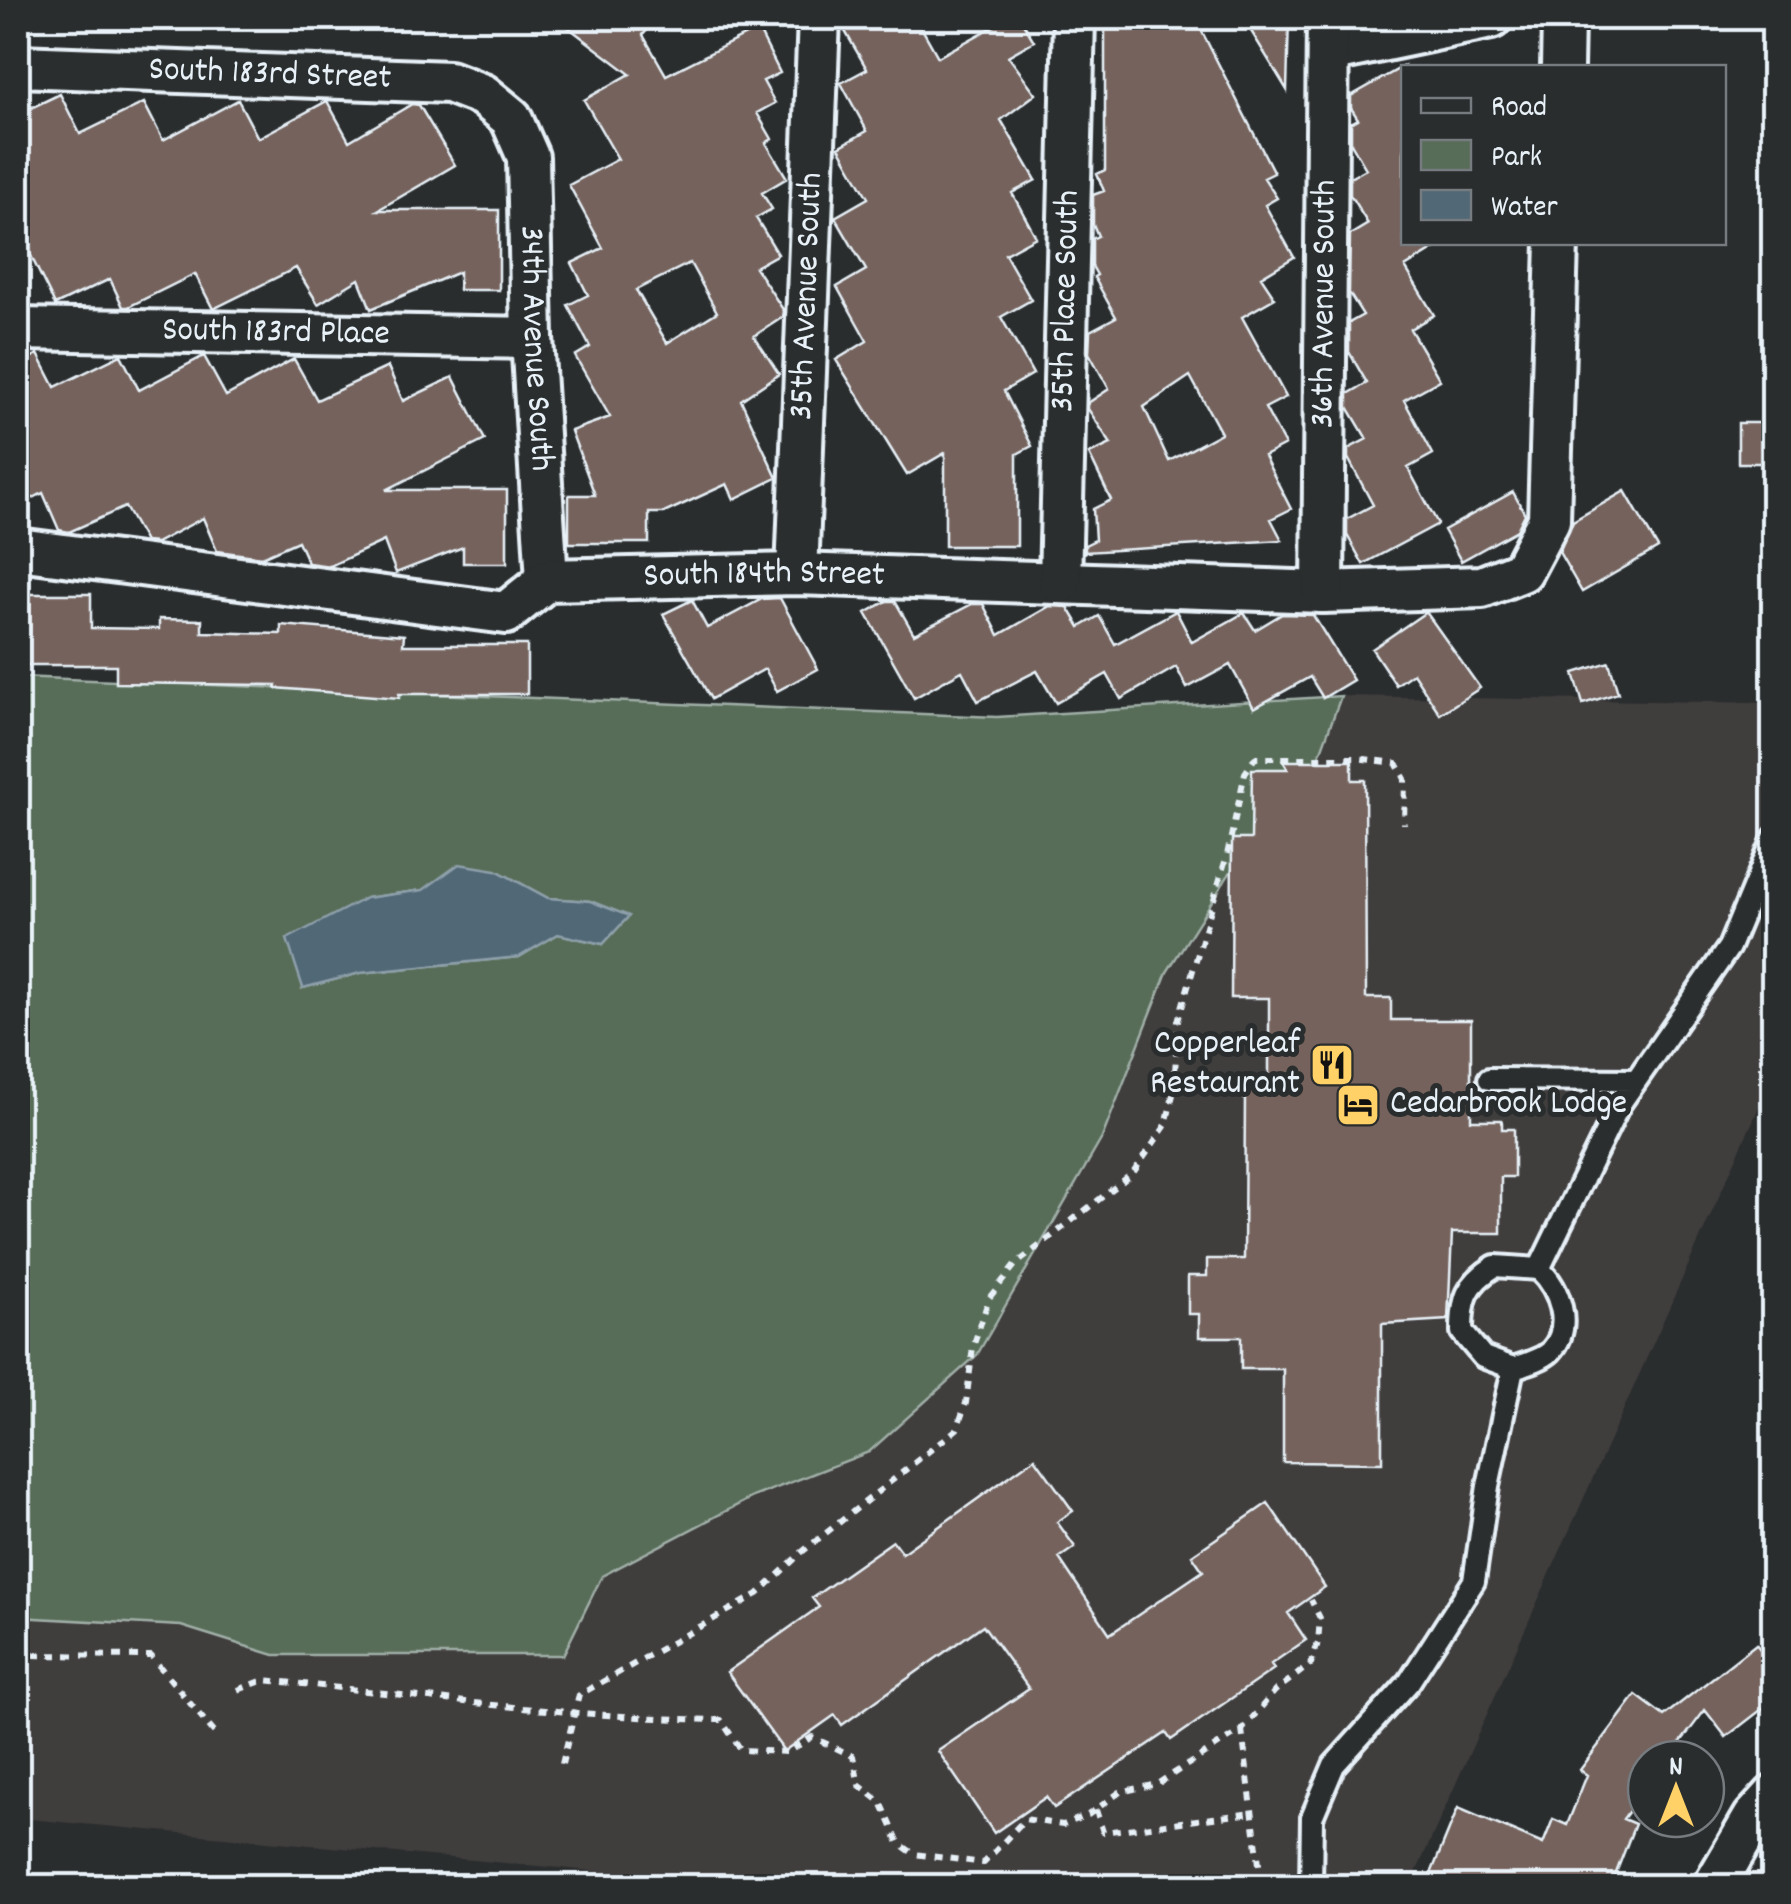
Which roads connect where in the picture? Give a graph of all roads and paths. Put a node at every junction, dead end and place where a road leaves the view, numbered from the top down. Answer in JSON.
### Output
{"nodes":[{"id":1,"x":819,"y":18,"type":"edge"},
{"id":2,"x":1074,"y":18,"type":"edge"},
{"id":3,"x":1491,"y":18,"type":"edge"},
{"id":4,"x":1564,"y":18,"type":"edge"},
{"id":5,"x":1328,"y":35,"type":"edge"},
{"id":6,"x":1562,"y":65,"type":"edge"},
{"id":7,"x":18,"y":66,"type":"edge"},
{"id":8,"x":511,"y":118,"type":"joint"},
{"id":9,"x":1557,"y":245,"type":"edge"},
{"id":10,"x":18,"y":329,"type":"edge"},
{"id":11,"x":532,"y":338,"type":"junction"},
{"id":12,"x":18,"y":549,"type":"edge"},
{"id":13,"x":797,"y":574,"type":"junction"},
{"id":14,"x":548,"y":580,"type":"junction"},
{"id":15,"x":1060,"y":582,"type":"junction"},
{"id":16,"x":1322,"y":592,"type":"junction"},
{"id":17,"x":1404,"y":824,"type":"dead end"},
{"id":18,"x":1774,"y":838,"type":"edge"},
{"id":19,"x":1489,"y":1078,"type":"dead end"},
{"id":20,"x":1636,"y":1080,"type":"junction"},
{"id":21,"x":1538,"y":1269,"type":"junction"},
{"id":22,"x":1513,"y":1368,"type":"junction"},
{"id":23,"x":1311,"y":1600,"type":"dead end"},
{"id":24,"x":18,"y":1654,"type":"edge"},
{"id":25,"x":238,"y":1690,"type":"dead end"},
{"id":26,"x":575,"y":1712,"type":"junction"},
{"id":27,"x":1242,"y":1730,"type":"junction"},
{"id":28,"x":218,"y":1737,"type":"dead end"},
{"id":29,"x":562,"y":1764,"type":"dead end"},
{"id":30,"x":1774,"y":1796,"type":"edge"},
{"id":31,"x":1096,"y":1810,"type":"junction"},
{"id":32,"x":1252,"y":1813,"type":"junction"},
{"id":33,"x":1260,"y":1872,"type":"dead end"},
{"id":34,"x":1311,"y":1886,"type":"edge"},
{"id":35,"x":1714,"y":1886,"type":"edge"}],
"edges":[{"from":1,"to":13,"type":"street","name":"35th Avenue South"},
{"from":2,"to":15,"type":"street","name":"35th Place South"},
{"from":3,"to":5,"type":"street"},
{"from":4,"to":6,"type":"street"},
{"from":5,"to":16,"type":"street","name":"36th Avenue South"},
{"from":7,"to":8,"type":"street","name":"South 183rd Street"},
{"from":8,"to":11,"type":"street","name":"34th Avenue South"},
{"from":9,"to":16,"type":"street","name":"South 184th Street"},
{"from":10,"to":11,"type":"street","name":"South 183rd Place"},
{"from":11,"to":14,"type":"street","name":"34th Avenue South"},
{"from":12,"to":14,"type":"street"},
{"from":13,"to":14,"type":"street","name":"South 184th Street"},
{"from":13,"to":15,"type":"street","name":"South 184th Street"},
{"from":15,"to":16,"type":"street","name":"South 184th Street"},
{"from":17,"to":26,"type":"path"},
{"from":18,"to":20,"type":"lane"},
{"from":19,"to":20,"type":"lane"},
{"from":20,"to":21,"type":"lane"},
{"from":21,"to":22,"type":"lane"},
{"from":21,"to":22,"type":"lane"},
{"from":22,"to":34,"type":"lane"},
{"from":23,"to":27,"type":"path"},
{"from":24,"to":28,"type":"path"},
{"from":25,"to":26,"type":"path"},
{"from":26,"to":29,"type":"path"},
{"from":26,"to":31,"type":"path"},
{"from":27,"to":31,"type":"path"},
{"from":27,"to":32,"type":"path"},
{"from":30,"to":35,"type":"street"},
{"from":31,"to":32,"type":"path"},
{"from":32,"to":33,"type":"path"}]}
